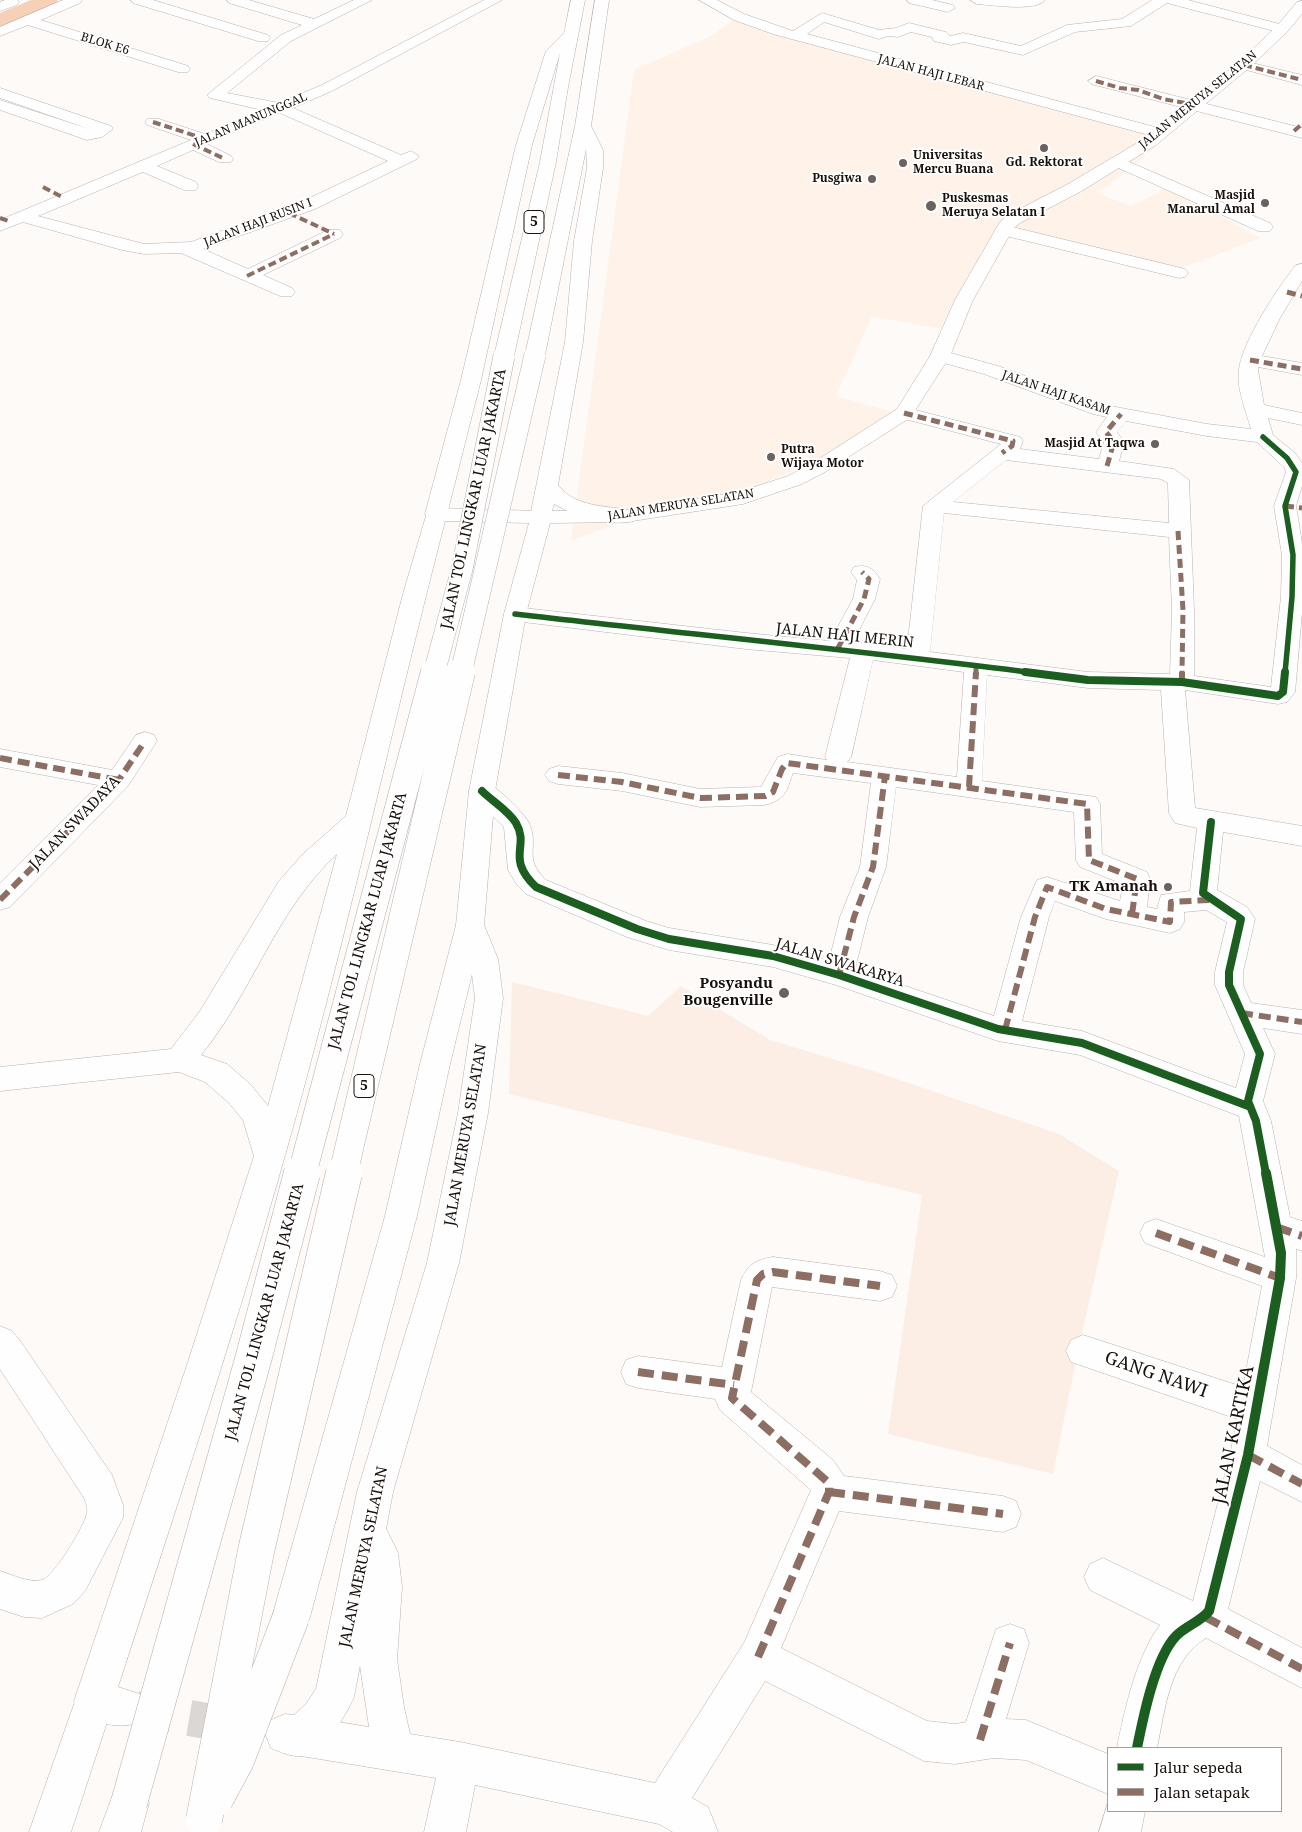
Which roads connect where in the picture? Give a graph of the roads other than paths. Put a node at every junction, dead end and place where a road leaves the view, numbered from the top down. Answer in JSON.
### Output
{"nodes":[{"id":1,"x":6,"y":0,"type":"edge"},
{"id":2,"x":76,"y":0,"type":"edge"},
{"id":3,"x":138,"y":0,"type":"edge"},
{"id":4,"x":234,"y":0,"type":"edge"},
{"id":5,"x":365,"y":0,"type":"edge"},
{"id":6,"x":495,"y":0,"type":"edge"},
{"id":7,"x":578,"y":0,"type":"edge"},
{"id":8,"x":602,"y":0,"type":"edge"},
{"id":9,"x":706,"y":0,"type":"edge"},
{"id":10,"x":914,"y":0,"type":"edge"},
{"id":11,"x":977,"y":0,"type":"edge"},
{"id":12,"x":1038,"y":0,"type":"edge"},
{"id":13,"x":1162,"y":0,"type":"edge"},
{"id":14,"x":1172,"y":0,"type":"edge"},
{"id":15,"x":1302,"y":5,"type":"edge"},
{"id":16,"x":0,"y":7,"type":"edge"},
{"id":17,"x":948,"y":8,"type":"dead end"},
{"id":18,"x":27,"y":20,"type":"junction"},
{"id":19,"x":315,"y":24,"type":"junction"},
{"id":20,"x":1282,"y":29,"type":"junction"},
{"id":21,"x":0,"y":32,"type":"edge"},
{"id":22,"x":569,"y":36,"type":"junction"},
{"id":23,"x":795,"y":36,"type":"junction"},
{"id":24,"x":263,"y":38,"type":"dead end"},
{"id":25,"x":1244,"y":65,"type":"junction"},
{"id":26,"x":182,"y":69,"type":"dead end"},
{"id":27,"x":1302,"y":80,"type":"edge"},
{"id":28,"x":1096,"y":81,"type":"dead end"},
{"id":29,"x":0,"y":93,"type":"edge"},
{"id":30,"x":0,"y":105,"type":"edge"},
{"id":31,"x":1196,"y":105,"type":"junction"},
{"id":32,"x":276,"y":108,"type":"junction"},
{"id":33,"x":153,"y":122,"type":"dead end"},
{"id":34,"x":584,"y":126,"type":"junction"},
{"id":35,"x":1299,"y":129,"type":"edge"},
{"id":36,"x":1160,"y":133,"type":"junction"},
{"id":37,"x":199,"y":141,"type":"junction"},
{"id":38,"x":225,"y":159,"type":"dead end"},
{"id":39,"x":1118,"y":162,"type":"junction"},
{"id":40,"x":141,"y":165,"type":"junction"},
{"id":41,"x":190,"y":186,"type":"dead end"},
{"id":42,"x":43,"y":187,"type":"dead end"},
{"id":43,"x":64,"y":198,"type":"junction"},
{"id":44,"x":289,"y":213,"type":"junction"},
{"id":45,"x":8,"y":220,"type":"edge"},
{"id":46,"x":1264,"y":227,"type":"dead end"},
{"id":47,"x":1004,"y":230,"type":"junction"},
{"id":48,"x":185,"y":248,"type":"junction"},
{"id":49,"x":1302,"y":268,"type":"edge"},
{"id":50,"x":1179,"y":273,"type":"dead end"},
{"id":51,"x":248,"y":276,"type":"junction"},
{"id":52,"x":286,"y":292,"type":"dead end"},
{"id":53,"x":1295,"y":294,"type":"edge"},
{"id":54,"x":940,"y":356,"type":"junction"},
{"id":55,"x":1250,"y":360,"type":"junction"},
{"id":56,"x":1302,"y":369,"type":"edge"},
{"id":57,"x":1257,"y":410,"type":"junction"},
{"id":58,"x":904,"y":412,"type":"junction"},
{"id":59,"x":1121,"y":414,"type":"junction"},
{"id":60,"x":1302,"y":419,"type":"edge"},
{"id":61,"x":1263,"y":437,"type":"junction"},
{"id":62,"x":1002,"y":453,"type":"junction"},
{"id":63,"x":1108,"y":466,"type":"junction"},
{"id":64,"x":546,"y":484,"type":"junction"},
{"id":65,"x":934,"y":506,"type":"junction"},
{"id":66,"x":1294,"y":507,"type":"edge"},
{"id":67,"x":626,"y":516,"type":"junction"},
{"id":68,"x":541,"y":517,"type":"junction"},
{"id":69,"x":600,"y":517,"type":"junction"},
{"id":70,"x":434,"y":523,"type":"junction"},
{"id":71,"x":1178,"y":531,"type":"junction"},
{"id":72,"x":531,"y":552,"type":"junction"},
{"id":73,"x":1297,"y":555,"type":"edge"},
{"id":74,"x":862,"y":572,"type":"dead end"},
{"id":75,"x":515,"y":614,"type":"junction"},
{"id":76,"x":838,"y":648,"type":"junction"},
{"id":77,"x":863,"y":651,"type":"junction"},
{"id":78,"x":918,"y":658,"type":"junction"},
{"id":79,"x":976,"y":666,"type":"junction"},
{"id":80,"x":1177,"y":682,"type":"junction"},
{"id":81,"x":145,"y":741,"type":"dead end"},
{"id":82,"x":838,"y":757,"type":"dead end"},
{"id":83,"x":0,"y":758,"type":"edge"},
{"id":84,"x":558,"y":775,"type":"dead end"},
{"id":85,"x":886,"y":776,"type":"junction"},
{"id":86,"x":119,"y":780,"type":"junction"},
{"id":87,"x":969,"y":788,"type":"junction"},
{"id":88,"x":482,"y":791,"type":"junction"},
{"id":89,"x":360,"y":819,"type":"junction"},
{"id":90,"x":1211,"y":822,"type":"junction"},
{"id":91,"x":1302,"y":836,"type":"edge"},
{"id":92,"x":0,"y":900,"type":"edge"},
{"id":93,"x":1209,"y":900,"type":"junction"},
{"id":94,"x":1132,"y":914,"type":"junction"},
{"id":95,"x":470,"y":925,"type":"junction"},
{"id":96,"x":839,"y":975,"type":"junction"},
{"id":97,"x":1241,"y":1013,"type":"junction"},
{"id":98,"x":1302,"y":1022,"type":"edge"},
{"id":99,"x":1005,"y":1030,"type":"junction"},
{"id":100,"x":179,"y":1060,"type":"junction"},
{"id":101,"x":0,"y":1079,"type":"edge"},
{"id":102,"x":1248,"y":1106,"type":"junction"},
{"id":103,"x":269,"y":1156,"type":"junction"},
{"id":104,"x":1289,"y":1232,"type":"edge"},
{"id":105,"x":1156,"y":1233,"type":"dead end"},
{"id":106,"x":1280,"y":1278,"type":"junction"},
{"id":107,"x":880,"y":1286,"type":"dead end"},
{"id":108,"x":0,"y":1342,"type":"edge"},
{"id":109,"x":1084,"y":1351,"type":"dead end"},
{"id":110,"x":638,"y":1372,"type":"dead end"},
{"id":111,"x":734,"y":1385,"type":"junction"},
{"id":112,"x":1256,"y":1409,"type":"junction"},
{"id":113,"x":1248,"y":1454,"type":"junction"},
{"id":114,"x":1302,"y":1484,"type":"edge"},
{"id":115,"x":828,"y":1492,"type":"junction"},
{"id":116,"x":1003,"y":1514,"type":"dead end"},
{"id":117,"x":368,"y":1531,"type":"junction"},
{"id":118,"x":1103,"y":1577,"type":"dead end"},
{"id":119,"x":0,"y":1590,"type":"edge"},
{"id":120,"x":1200,"y":1619,"type":"junction"},
{"id":121,"x":1010,"y":1643,"type":"dead end"},
{"id":122,"x":758,"y":1657,"type":"junction"},
{"id":123,"x":1302,"y":1669,"type":"edge"},
{"id":124,"x":980,"y":1740,"type":"junction"},
{"id":125,"x":1137,"y":1747,"type":"edge"},
{"id":126,"x":394,"y":1750,"type":"junction"},
{"id":127,"x":460,"y":1762,"type":"junction"},
{"id":128,"x":1107,"y":1774,"type":"edge"},
{"id":129,"x":664,"y":1804,"type":"junction"},
{"id":130,"x":1124,"y":1812,"type":"edge"},
{"id":131,"x":203,"y":1826,"type":"edge"},
{"id":132,"x":50,"y":1832,"type":"edge"},
{"id":133,"x":120,"y":1832,"type":"edge"},
{"id":134,"x":445,"y":1832,"type":"edge"},
{"id":135,"x":697,"y":1832,"type":"edge"},
{"id":136,"x":1120,"y":1832,"type":"edge"}],
"edges":[{"from":1,"to":16,"type":"main road"},
{"from":2,"to":18,"type":"main road"},
{"from":3,"to":24,"type":"main road"},
{"from":4,"to":19,"type":"main road"},
{"from":5,"to":19,"type":"main road"},
{"from":6,"to":32,"type":"main road","name":"JALAN MANUNGGAL"},
{"from":7,"to":22,"type":"main road","name":"JALAN TOL LINGKAR LUAR JAKARTA","number":"5"},
{"from":8,"to":34,"type":"main road","name":"JALAN TOL LINGKAR LUAR JAKARTA","number":"5"},
{"from":9,"to":23,"type":"main road","name":"JALAN HAJI LEBAR"},
{"from":10,"to":17,"type":"main road"},
{"from":11,"to":12,"type":"main road"},
{"from":13,"to":23,"type":"main road"},
{"from":14,"to":20,"type":"main road"},
{"from":15,"to":20,"type":"main road","name":"JALAN MERUYA SELATAN"},
{"from":18,"to":21,"type":"main road"},
{"from":18,"to":26,"type":"main road","name":"BLOK E6"},
{"from":19,"to":32,"type":"main road"},
{"from":20,"to":25,"type":"main road","name":"JALAN MERUYA SELATAN"},
{"from":22,"to":70,"type":"main road"},
{"from":22,"to":133,"type":"main road","name":"JALAN TOL LINGKAR LUAR JAKARTA","number":"5","bridge":true},
{"from":23,"to":36,"type":"main road","name":"JALAN HAJI LEBAR"},
{"from":25,"to":27,"type":"main road"},
{"from":25,"to":31,"type":"main road","name":"JALAN MERUYA SELATAN"},
{"from":28,"to":31,"type":"main road"},
{"from":29,"to":30,"type":"main road"},
{"from":31,"to":35,"type":"main road"},
{"from":31,"to":36,"type":"main road","name":"JALAN MERUYA SELATAN"},
{"from":32,"to":37,"type":"main road","name":"JALAN MANUNGGAL"},
{"from":32,"to":44,"type":"main road","name":"JALAN HAJI RUSIN I"},
{"from":33,"to":37,"type":"main road"},
{"from":34,"to":64,"type":"main road"},
{"from":34,"to":131,"type":"main road","name":"JALAN TOL LINGKAR LUAR JAKARTA","number":"5","bridge":true},
{"from":36,"to":39,"type":"main road","name":"JALAN MERUYA SELATAN"},
{"from":37,"to":38,"type":"main road"},
{"from":37,"to":40,"type":"main road","name":"JALAN MANUNGGAL"},
{"from":39,"to":46,"type":"main road"},
{"from":39,"to":47,"type":"main road","name":"JALAN MERUYA SELATAN"},
{"from":40,"to":41,"type":"main road"},
{"from":40,"to":43,"type":"main road","name":"JALAN MANUNGGAL"},
{"from":42,"to":43,"type":"main road"},
{"from":43,"to":45,"type":"main road","name":"JALAN MANUNGGAL"},
{"from":44,"to":48,"type":"main road","name":"JALAN HAJI RUSIN I"},
{"from":44,"to":51,"type":"main road"},
{"from":45,"to":48,"type":"main road","name":"JALAN HAJI RUSIN I"},
{"from":47,"to":50,"type":"main road"},
{"from":47,"to":54,"type":"main road","name":"JALAN MERUYA SELATAN"},
{"from":48,"to":51,"type":"main road"},
{"from":49,"to":53,"type":"main road"},
{"from":51,"to":52,"type":"main road"},
{"from":53,"to":55,"type":"main road"},
{"from":54,"to":58,"type":"main road","name":"JALAN MERUYA SELATAN"},
{"from":54,"to":59,"type":"main road","name":"JALAN HAJI KASAM"},
{"from":55,"to":56,"type":"main road"},
{"from":55,"to":57,"type":"main road"},
{"from":57,"to":60,"type":"main road"},
{"from":57,"to":61,"type":"main road"},
{"from":58,"to":62,"type":"main road"},
{"from":58,"to":67,"type":"main road","name":"JALAN MERUYA SELATAN"},
{"from":59,"to":61,"type":"main road","name":"JALAN HAJI KASAM"},
{"from":59,"to":63,"type":"main road"},
{"from":61,"to":66,"type":"main road"},
{"from":62,"to":63,"type":"main road"},
{"from":62,"to":65,"type":"main road"},
{"from":63,"to":71,"type":"main road"},
{"from":64,"to":67,"type":"main road"},
{"from":64,"to":68,"type":"main road"},
{"from":65,"to":71,"type":"main road"},
{"from":65,"to":78,"type":"main road"},
{"from":66,"to":73,"type":"main road"},
{"from":67,"to":69,"type":"main road","name":"JALAN MERUYA SELATAN"},
{"from":68,"to":69,"type":"main road","name":"JALAN MERUYA SELATAN"},
{"from":68,"to":70,"type":"main road","name":"JALAN MERUYA SELATAN"},
{"from":68,"to":72,"type":"main road","name":"JALAN MERUYA SELATAN"},
{"from":69,"to":72,"type":"main road"},
{"from":70,"to":72,"type":"main road"},
{"from":70,"to":89,"type":"main road"},
{"from":71,"to":80,"type":"main road"},
{"from":72,"to":75,"type":"main road","name":"JALAN MERUYA SELATAN"},
{"from":73,"to":80,"type":"main road","name":"JALAN HAJI MERIN"},
{"from":74,"to":76,"type":"main road"},
{"from":75,"to":76,"type":"main road","name":"JALAN HAJI MERIN"},
{"from":75,"to":88,"type":"main road","name":"JALAN MERUYA SELATAN"},
{"from":76,"to":77,"type":"main road","name":"JALAN HAJI MERIN"},
{"from":77,"to":78,"type":"main road","name":"JALAN HAJI MERIN"},
{"from":77,"to":82,"type":"main road"},
{"from":78,"to":79,"type":"main road","name":"JALAN HAJI MERIN"},
{"from":79,"to":80,"type":"main road","name":"JALAN HAJI MERIN"},
{"from":79,"to":87,"type":"main road"},
{"from":80,"to":90,"type":"main road"},
{"from":81,"to":86,"type":"main road","name":"JALAN SWADAYA"},
{"from":83,"to":86,"type":"main road"},
{"from":84,"to":85,"type":"main road"},
{"from":85,"to":87,"type":"main road"},
{"from":85,"to":96,"type":"main road"},
{"from":86,"to":92,"type":"main road","name":"JALAN SWADAYA"},
{"from":87,"to":94,"type":"main road"},
{"from":88,"to":95,"type":"main road","name":"JALAN MERUYA SELATAN"},
{"from":88,"to":96,"type":"main road","name":"JALAN SWAKARYA"},
{"from":89,"to":100,"type":"main road"},
{"from":89,"to":103,"type":"main road"},
{"from":90,"to":91,"type":"main road"},
{"from":90,"to":93,"type":"main road"},
{"from":93,"to":94,"type":"main road"},
{"from":93,"to":97,"type":"main road"},
{"from":94,"to":99,"type":"main road"},
{"from":95,"to":117,"type":"main road","name":"JALAN MERUYA SELATAN"},
{"from":95,"to":131,"type":"main road","bridge":true},
{"from":96,"to":99,"type":"main road","name":"JALAN SWAKARYA"},
{"from":97,"to":98,"type":"main road"},
{"from":97,"to":102,"type":"main road"},
{"from":99,"to":102,"type":"main road","name":"JALAN SWAKARYA"},
{"from":100,"to":101,"type":"main road"},
{"from":100,"to":103,"type":"main road"},
{"from":102,"to":104,"type":"main road","name":"JALAN KARTIKA"},
{"from":103,"to":132,"type":"main road"},
{"from":104,"to":106,"type":"main road","name":"JALAN KARTIKA"},
{"from":105,"to":106,"type":"main road"},
{"from":106,"to":112,"type":"main road","name":"JALAN KARTIKA"},
{"from":107,"to":111,"type":"main road"},
{"from":108,"to":119,"type":"main road"},
{"from":109,"to":112,"type":"main road","name":"GANG NAWI"},
{"from":110,"to":111,"type":"main road"},
{"from":111,"to":115,"type":"main road"},
{"from":112,"to":113,"type":"main road","name":"JALAN KARTIKA"},
{"from":113,"to":114,"type":"main road"},
{"from":113,"to":120,"type":"main road","name":"JALAN KARTIKA"},
{"from":115,"to":116,"type":"main road"},
{"from":115,"to":122,"type":"main road"},
{"from":117,"to":126,"type":"main road"},
{"from":117,"to":126,"type":"main road","name":"JALAN MERUYA SELATAN"},
{"from":118,"to":120,"type":"main road"},
{"from":120,"to":123,"type":"main road"},
{"from":120,"to":125,"type":"main road"},
{"from":121,"to":124,"type":"main road"},
{"from":122,"to":124,"type":"main road"},
{"from":122,"to":129,"type":"main road"},
{"from":124,"to":128,"type":"main road"},
{"from":126,"to":127,"type":"main road"},
{"from":127,"to":129,"type":"main road"},
{"from":127,"to":134,"type":"main road"},
{"from":129,"to":135,"type":"main road"},
{"from":130,"to":136,"type":"main road"}]}
